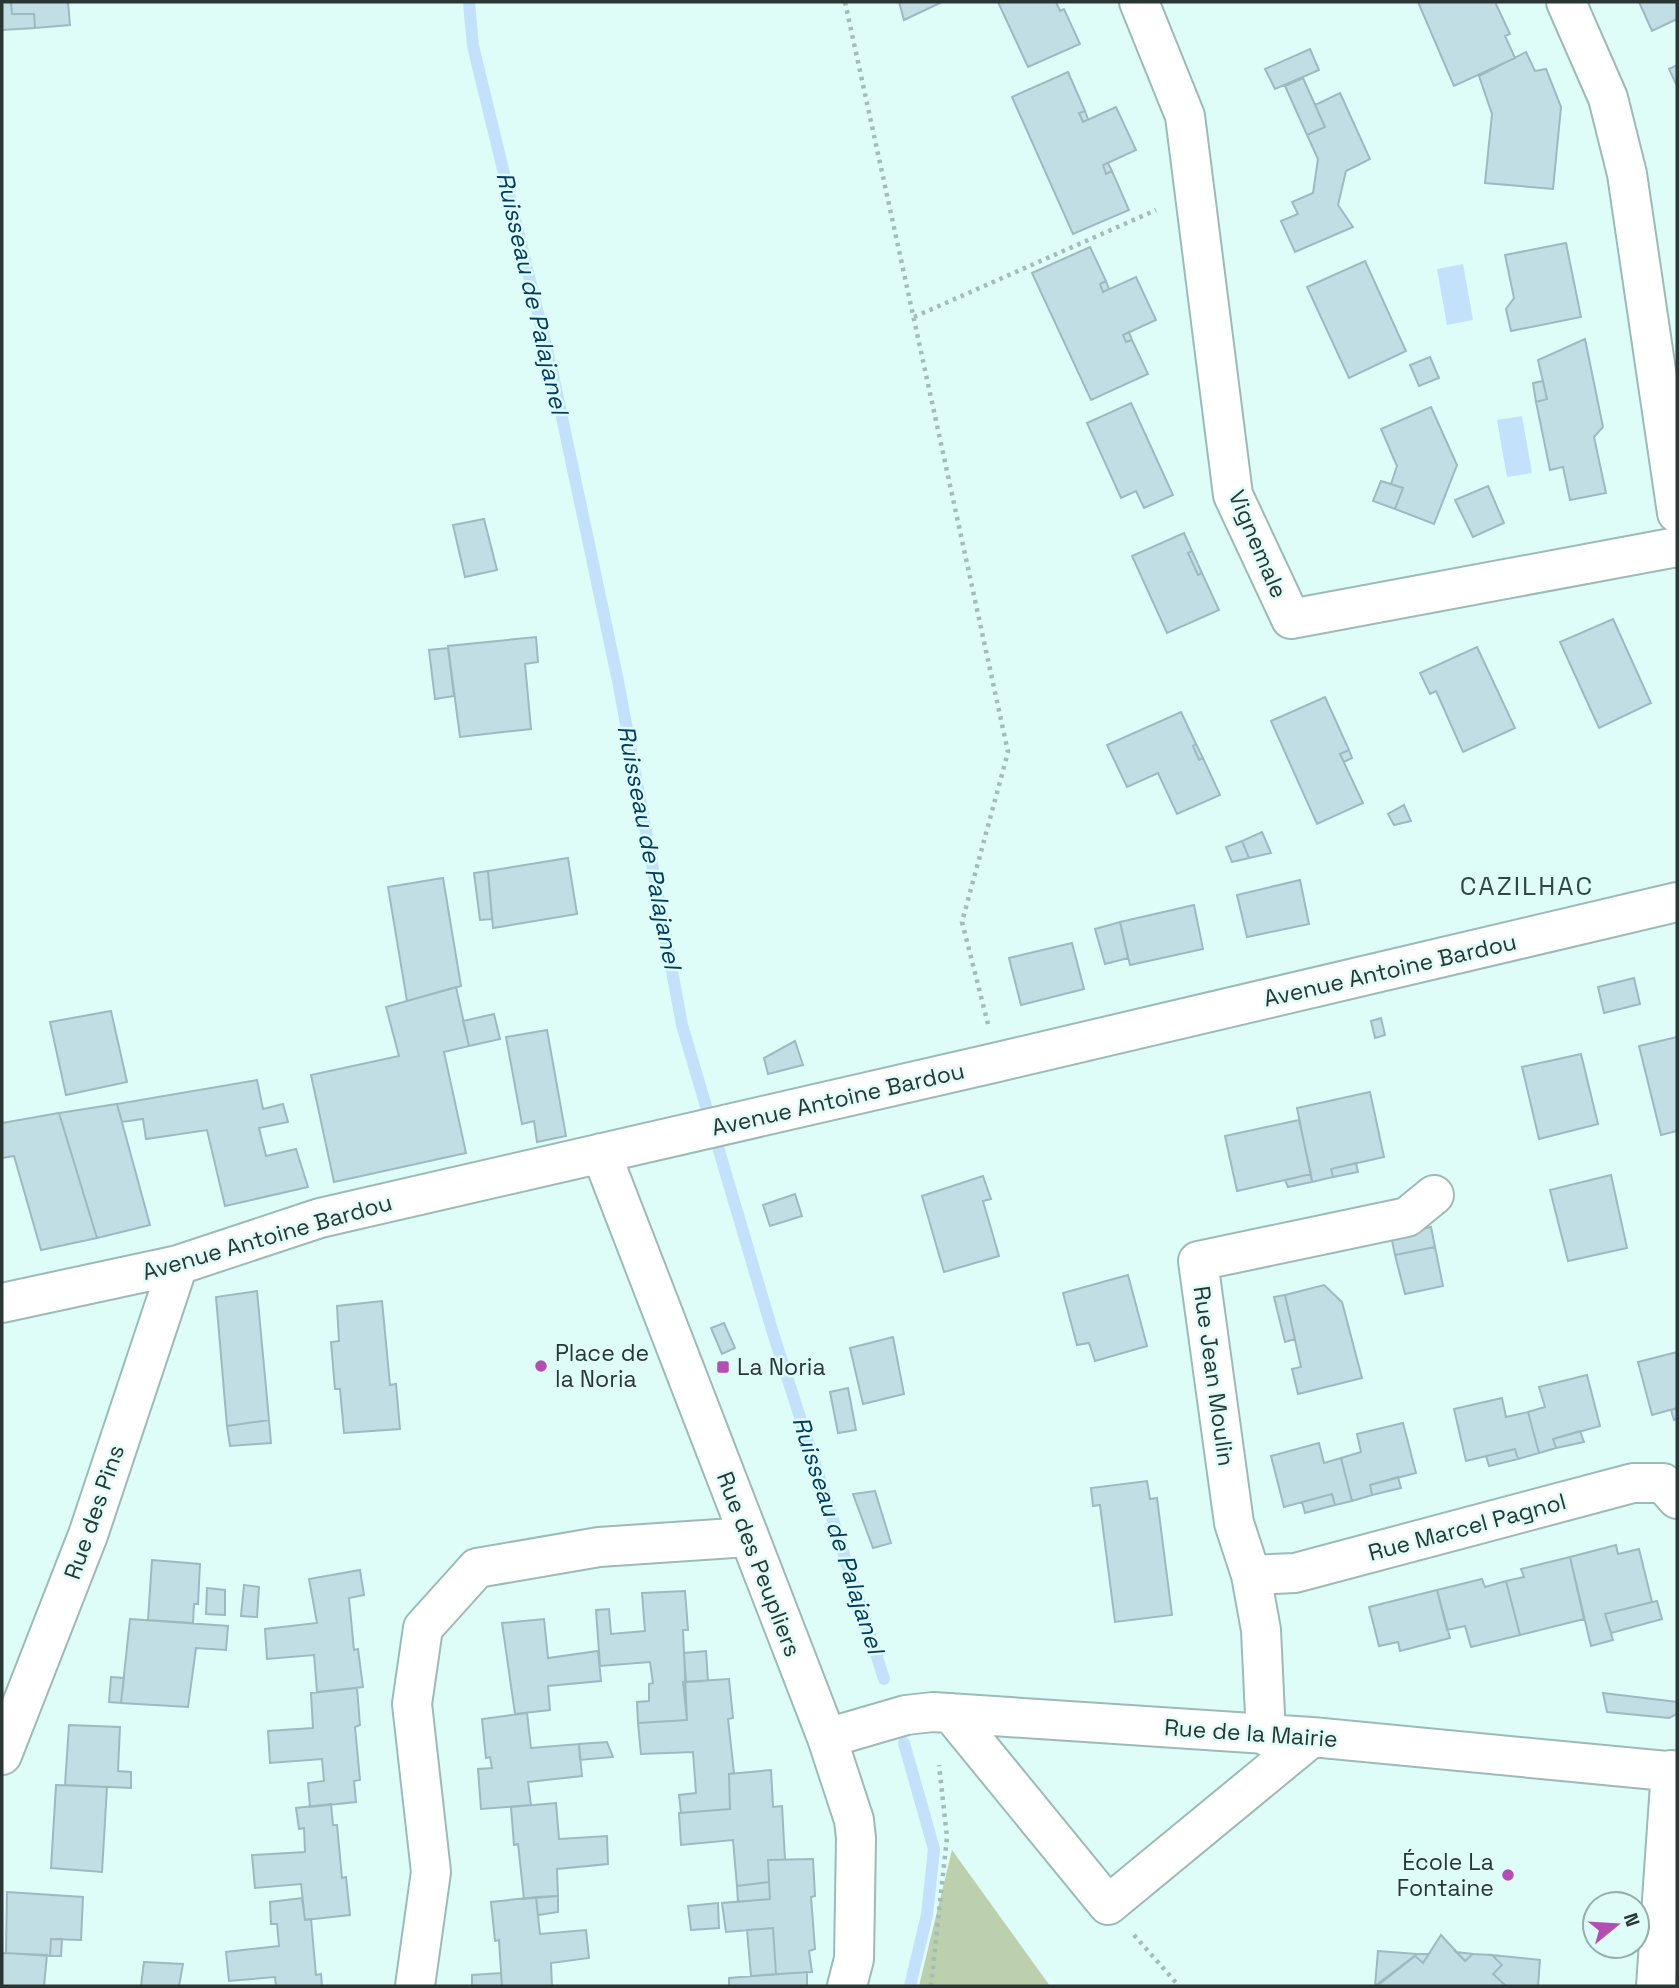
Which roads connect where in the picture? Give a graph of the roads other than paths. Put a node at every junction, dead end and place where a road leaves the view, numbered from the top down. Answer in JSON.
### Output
{"nodes":[{"id":1,"x":1139,"y":2,"type":"edge"},
{"id":2,"x":1566,"y":2,"type":"edge"},
{"id":3,"x":1677,"y":513,"type":"edge"},
{"id":4,"x":1677,"y":547,"type":"edge"},
{"id":5,"x":1677,"y":902,"type":"edge"},
{"id":6,"x":601,"y":1153,"type":"junction"},
{"id":7,"x":1434,"y":1195,"type":"dead end"},
{"id":8,"x":178,"y":1265,"type":"junction"},
{"id":9,"x":2,"y":1303,"type":"edge"},
{"id":10,"x":1676,"y":1496,"type":"edge"},
{"id":11,"x":748,"y":1537,"type":"junction"},
{"id":12,"x":1251,"y":1574,"type":"junction"},
{"id":13,"x":942,"y":1713,"type":"junction"},
{"id":14,"x":1266,"y":1736,"type":"junction"},
{"id":15,"x":1312,"y":1737,"type":"junction"},
{"id":16,"x":827,"y":1738,"type":"junction"},
{"id":17,"x":2,"y":1755,"type":"edge"},
{"id":18,"x":1674,"y":1771,"type":"edge"},
{"id":19,"x":415,"y":1986,"type":"edge"},
{"id":20,"x":847,"y":1986,"type":"edge"},
{"id":21,"x":1656,"y":1986,"type":"edge"}],
"edges":[{"from":1,"to":4,"type":"street","name":"Vignemale"},
{"from":2,"to":3,"type":"street"},
{"from":5,"to":6,"type":"street","name":"Avenue Antoine Bardou"},
{"from":6,"to":8,"type":"street","name":"Avenue Antoine Bardou"},
{"from":6,"to":11,"type":"street","name":"Rue des Peupliers"},
{"from":7,"to":12,"type":"street","name":"Rue Jean Moulin"},
{"from":8,"to":9,"type":"street","name":"Avenue Antoine Bardou"},
{"from":8,"to":17,"type":"street","name":"Rue des Pins"},
{"from":10,"to":12,"type":"street","name":"Rue Marcel Pagnol"},
{"from":11,"to":16,"type":"street","name":"Rue des Peupliers"},
{"from":11,"to":19,"type":"street"},
{"from":12,"to":14,"type":"street","name":"Rue Jean Moulin"},
{"from":13,"to":14,"type":"street","name":"Rue de la Mairie"},
{"from":13,"to":15,"type":"street"},
{"from":13,"to":16,"type":"street","name":"Rue de la Mairie"},
{"from":14,"to":15,"type":"street","name":"Rue de la Mairie"},
{"from":15,"to":18,"type":"street","name":"Rue de la Mairie"},
{"from":16,"to":20,"type":"street","name":"Rue des Peupliers"},
{"from":18,"to":21,"type":"street"}]}
